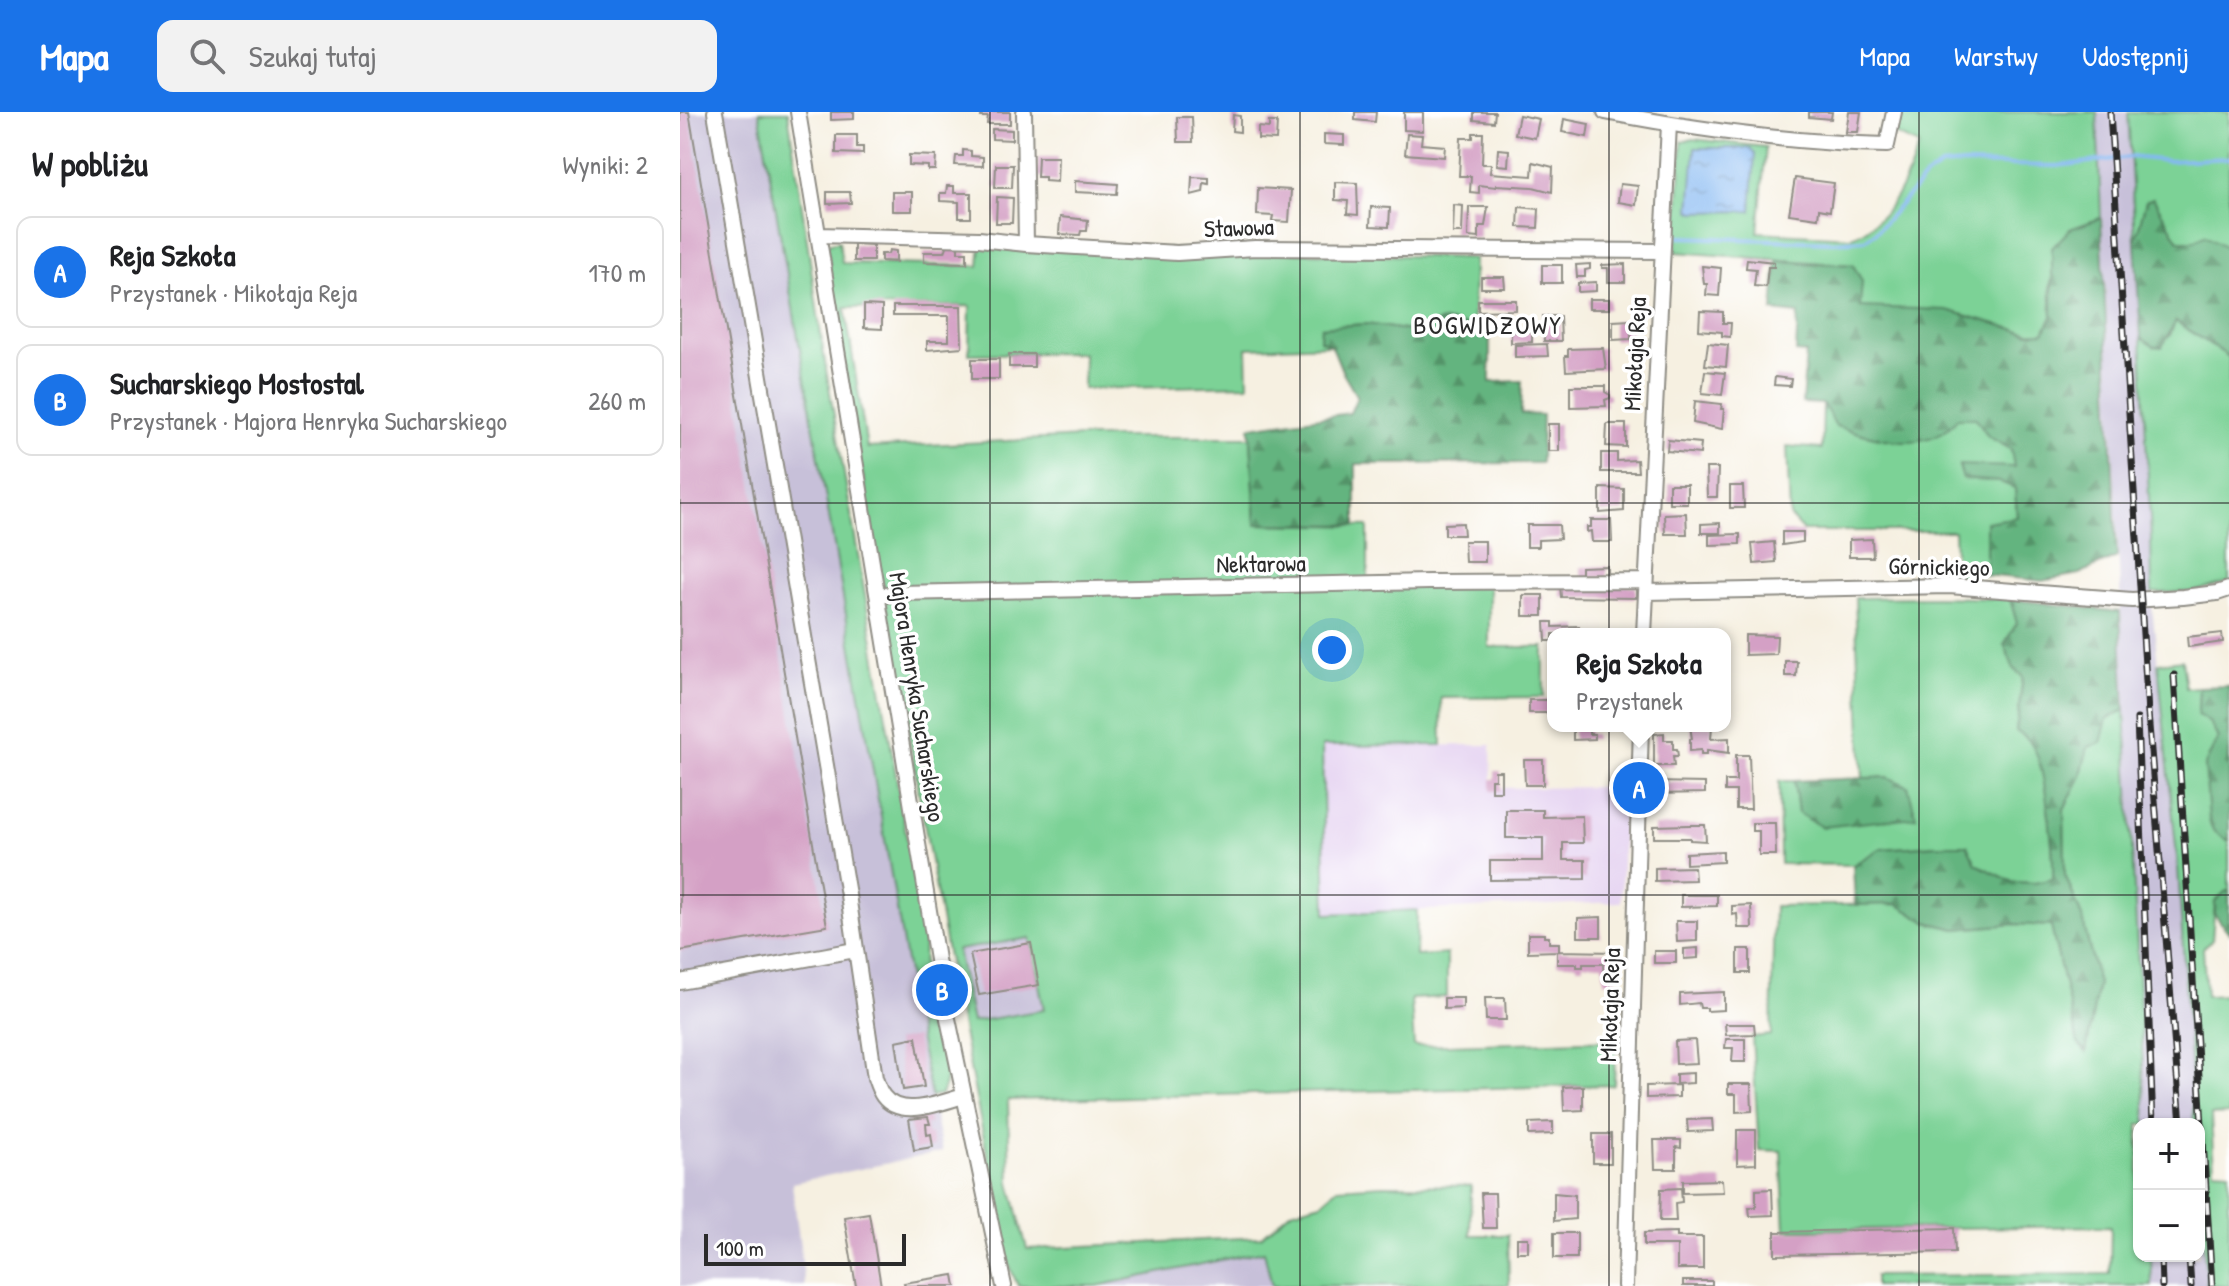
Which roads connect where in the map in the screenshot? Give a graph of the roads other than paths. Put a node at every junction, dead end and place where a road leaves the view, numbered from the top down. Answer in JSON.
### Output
{"nodes":[{"id":1,"x":715,"y":112,"type":"edge"},
{"id":2,"x":798,"y":112,"type":"edge"},
{"id":3,"x":1024,"y":112,"type":"edge"},
{"id":4,"x":1605,"y":112,"type":"edge"},
{"id":5,"x":1894,"y":112,"type":"edge"},
{"id":6,"x":1669,"y":124,"type":"junction"},
{"id":7,"x":818,"y":235,"type":"junction"},
{"id":8,"x":1026,"y":244,"type":"junction"},
{"id":9,"x":1662,"y":251,"type":"junction"},
{"id":10,"x":1646,"y":586,"type":"junction"},
{"id":11,"x":2229,"y":589,"type":"edge"},
{"id":12,"x":878,"y":596,"type":"junction"},
{"id":13,"x":1644,"y":628,"type":"edge"},
{"id":14,"x":1641,"y":732,"type":"edge"},
{"id":15,"x":855,"y":950,"type":"junction"},
{"id":16,"x":680,"y":982,"type":"edge"},
{"id":17,"x":964,"y":1096,"type":"junction"},
{"id":18,"x":1004,"y":1286,"type":"edge"},
{"id":19,"x":1625,"y":1286,"type":"edge"}],
"edges":[{"from":1,"to":15,"type":"street"},
{"from":2,"to":7,"type":"street","name":"Majora Henryka Sucharskiego"},
{"from":3,"to":8,"type":"street"},
{"from":4,"to":6,"type":"street"},
{"from":5,"to":6,"type":"street"},
{"from":6,"to":9,"type":"street","name":"Mikołaja Reja"},
{"from":7,"to":8,"type":"street","name":"Stawowa"},
{"from":7,"to":12,"type":"street","name":"Majora Henryka Sucharskiego"},
{"from":8,"to":9,"type":"street","name":"Stawowa"},
{"from":9,"to":10,"type":"street","name":"Mikołaja Reja"},
{"from":10,"to":11,"type":"street","name":"Górnickiego"},
{"from":10,"to":12,"type":"street","name":"Nektarowa"},
{"from":10,"to":13,"type":"street","name":"Mikołaja Reja"},
{"from":12,"to":17,"type":"street","name":"Majora Henryka Sucharskiego"},
{"from":14,"to":19,"type":"street","name":"Mikołaja Reja"},
{"from":15,"to":16,"type":"street"},
{"from":15,"to":17,"type":"street"},
{"from":17,"to":18,"type":"street","name":"Majora Henryka Sucharskiego"}]}
